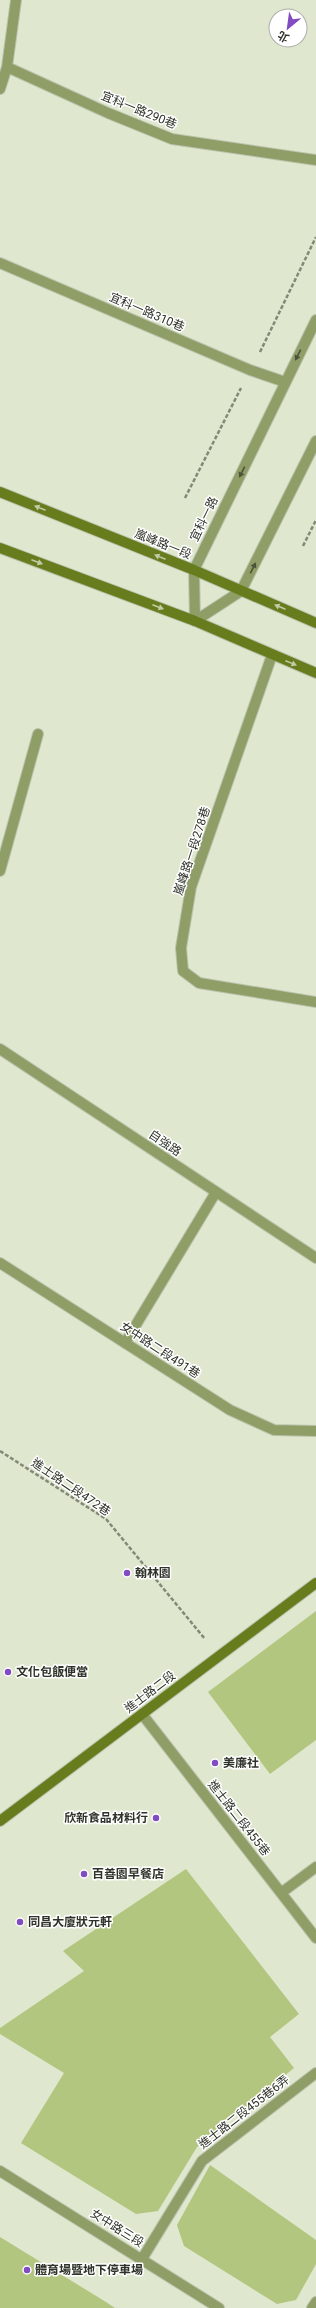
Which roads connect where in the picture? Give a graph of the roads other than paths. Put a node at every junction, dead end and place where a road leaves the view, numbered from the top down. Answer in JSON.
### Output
{"nodes":[{"id":1,"x":16,"y":0,"type":"edge"},
{"id":2,"x":7,"y":67,"type":"junction"},
{"id":3,"x":0,"y":89,"type":"edge"},
{"id":4,"x":316,"y":160,"type":"edge"},
{"id":5,"x":0,"y":263,"type":"edge"},
{"id":6,"x":316,"y":320,"type":"edge"},
{"id":7,"x":285,"y":382,"type":"junction"},
{"id":8,"x":316,"y":441,"type":"edge"},
{"id":9,"x":0,"y":492,"type":"edge"},
{"id":10,"x":0,"y":548,"type":"edge"},
{"id":11,"x":194,"y":570,"type":"junction"},
{"id":12,"x":241,"y":591,"type":"junction"},
{"id":13,"x":195,"y":621,"type":"junction"},
{"id":14,"x":316,"y":622,"type":"edge"},
{"id":15,"x":272,"y":655,"type":"junction"},
{"id":16,"x":316,"y":673,"type":"edge"},
{"id":17,"x":38,"y":734,"type":"dead end"},
{"id":18,"x":0,"y":871,"type":"edge"},
{"id":19,"x":316,"y":1002,"type":"edge"},
{"id":20,"x":0,"y":1049,"type":"edge"},
{"id":21,"x":216,"y":1192,"type":"junction"},
{"id":22,"x":316,"y":1258,"type":"edge"},
{"id":23,"x":0,"y":1263,"type":"edge"},
{"id":24,"x":125,"y":1343,"type":"junction"},
{"id":25,"x":316,"y":1431,"type":"edge"},
{"id":26,"x":316,"y":1583,"type":"edge"},
{"id":27,"x":142,"y":1714,"type":"junction"},
{"id":28,"x":0,"y":1821,"type":"edge"},
{"id":29,"x":316,"y":1867,"type":"edge"},
{"id":30,"x":281,"y":1893,"type":"junction"},
{"id":31,"x":316,"y":1938,"type":"edge"},
{"id":32,"x":316,"y":2073,"type":"edge"},
{"id":33,"x":0,"y":2171,"type":"edge"},
{"id":34,"x":142,"y":2259,"type":"junction"},
{"id":35,"x":316,"y":2302,"type":"edge"},
{"id":36,"x":219,"y":2308,"type":"edge"},
{"id":37,"x":312,"y":2308,"type":"edge"}],
"edges":[{"from":1,"to":2,"type":"street"},
{"from":2,"to":3,"type":"street"},
{"from":2,"to":4,"type":"street","name":"宜科一路290巷"},
{"from":5,"to":7,"type":"street","name":"宜科一路310巷"},
{"from":6,"to":7,"type":"street","name":"宜科一路","one_way":true},
{"from":7,"to":11,"type":"street","name":"宜科一路","one_way":true},
{"from":12,"to":8,"type":"street","one_way":true},
{"from":11,"to":9,"type":"main road","name":"嵐峰路一段","one_way":true},
{"from":10,"to":13,"type":"main road","one_way":true},
{"from":11,"to":12,"type":"main road","name":"嵐峰路一段"},
{"from":11,"to":13,"type":"street","name":"宜科一路"},
{"from":12,"to":13,"type":"street"},
{"from":14,"to":12,"type":"main road","name":"嵐峰路一段","one_way":true},
{"from":13,"to":15,"type":"main road"},
{"from":15,"to":16,"type":"main road","one_way":true},
{"from":15,"to":19,"type":"street","name":"嵐峰路一段278巷"},
{"from":17,"to":18,"type":"street"},
{"from":20,"to":21,"type":"street","name":"自強路"},
{"from":21,"to":22,"type":"street","name":"自強路"},
{"from":21,"to":24,"type":"street"},
{"from":23,"to":24,"type":"street","name":"女中路二段491巷"},
{"from":24,"to":25,"type":"street","name":"女中路二段491巷"},
{"from":26,"to":27,"type":"main road","name":"進士路二段"},
{"from":27,"to":28,"type":"main road","name":"進士路二段"},
{"from":27,"to":30,"type":"street","name":"進士路二段455巷"},
{"from":29,"to":30,"type":"street"},
{"from":30,"to":31,"type":"street","name":"進士路二段455巷"},
{"from":32,"to":34,"type":"street","name":"進士路二段455巷6弄"},
{"from":33,"to":34,"type":"street","name":"女中路三段"},
{"from":34,"to":36,"type":"street","name":"女中路三段"},
{"from":35,"to":37,"type":"street"}]}
